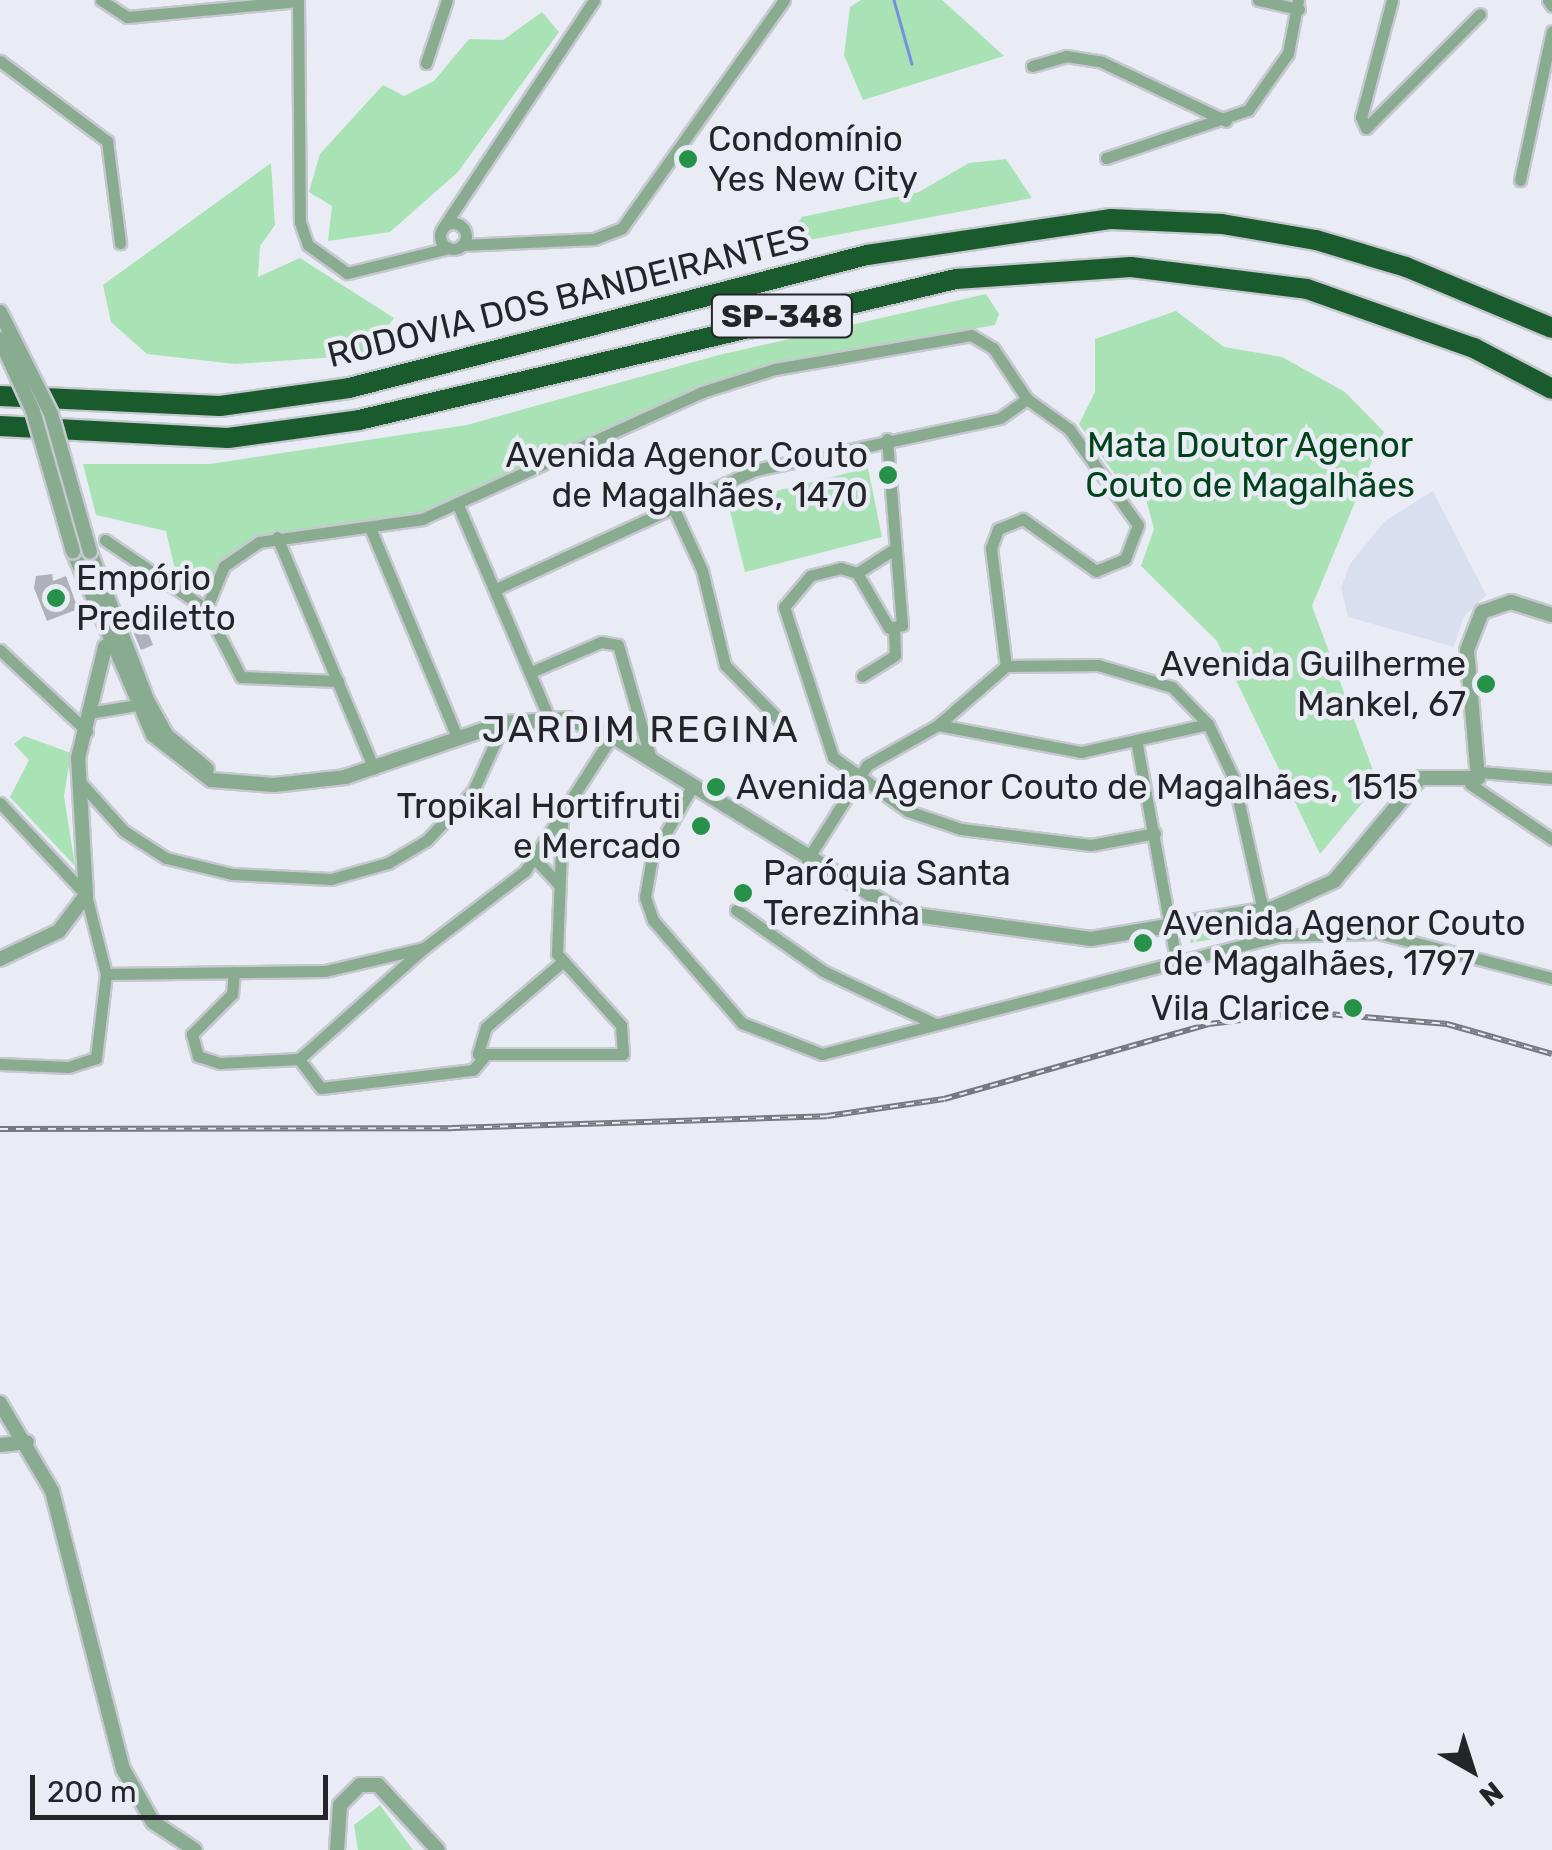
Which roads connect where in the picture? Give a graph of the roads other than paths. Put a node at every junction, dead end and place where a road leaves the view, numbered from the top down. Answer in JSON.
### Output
{"nodes":[{"id":1,"x":100,"y":0,"type":"edge"},
{"id":2,"x":298,"y":0,"type":"edge"},
{"id":3,"x":447,"y":0,"type":"edge"},
{"id":4,"x":594,"y":0,"type":"edge"},
{"id":5,"x":784,"y":0,"type":"edge"},
{"id":6,"x":1258,"y":0,"type":"edge"},
{"id":7,"x":1392,"y":0,"type":"edge"},
{"id":8,"x":1298,"y":5,"type":"edge"},
{"id":9,"x":1480,"y":14,"type":"dead end"},
{"id":10,"x":1552,"y":31,"type":"edge"},
{"id":11,"x":0,"y":61,"type":"edge"},
{"id":12,"x":426,"y":63,"type":"dead end"},
{"id":13,"x":1032,"y":66,"type":"dead end"},
{"id":14,"x":1226,"y":121,"type":"junction"},
{"id":15,"x":1106,"y":158,"type":"dead end"},
{"id":16,"x":1520,"y":180,"type":"dead end"},
{"id":17,"x":457,"y":200,"type":"junction"},
{"id":18,"x":442,"y":230,"type":"junction"},
{"id":19,"x":463,"y":234,"type":"junction"},
{"id":20,"x":120,"y":242,"type":"dead end"},
{"id":21,"x":448,"y":248,"type":"junction"},
{"id":22,"x":415,"y":258,"type":"junction"},
{"id":23,"x":0,"y":312,"type":"edge"},
{"id":24,"x":1552,"y":328,"type":"edge"},
{"id":25,"x":0,"y":340,"type":"edge"},
{"id":26,"x":1552,"y":390,"type":"edge"},
{"id":27,"x":0,"y":396,"type":"edge"},
{"id":28,"x":1027,"y":399,"type":"junction"},
{"id":29,"x":0,"y":426,"type":"edge"},
{"id":30,"x":887,"y":440,"type":"junction"},
{"id":31,"x":458,"y":505,"type":"junction"},
{"id":32,"x":672,"y":507,"type":"junction"},
{"id":33,"x":371,"y":530,"type":"junction"},
{"id":34,"x":277,"y":537,"type":"junction"},
{"id":35,"x":105,"y":540,"type":"dead end"},
{"id":36,"x":890,"y":552,"type":"junction"},
{"id":37,"x":858,"y":573,"type":"junction"},
{"id":38,"x":496,"y":589,"type":"junction"},
{"id":39,"x":206,"y":609,"type":"junction"},
{"id":40,"x":1552,"y":615,"type":"edge"},
{"id":41,"x":102,"y":628,"type":"junction"},
{"id":42,"x":894,"y":630,"type":"junction"},
{"id":43,"x":114,"y":640,"type":"junction"},
{"id":44,"x":0,"y":650,"type":"edge"},
{"id":45,"x":102,"y":660,"type":"junction"},
{"id":46,"x":1006,"y":666,"type":"junction"},
{"id":47,"x":532,"y":672,"type":"junction"},
{"id":48,"x":862,"y":676,"type":"dead end"},
{"id":49,"x":338,"y":681,"type":"junction"},
{"id":50,"x":142,"y":704,"type":"junction"},
{"id":51,"x":94,"y":712,"type":"junction"},
{"id":52,"x":548,"y":716,"type":"junction"},
{"id":53,"x":781,"y":722,"type":"dead end"},
{"id":54,"x":504,"y":723,"type":"junction"},
{"id":55,"x":1208,"y":724,"type":"junction"},
{"id":56,"x":938,"y":726,"type":"junction"},
{"id":57,"x":86,"y":731,"type":"junction"},
{"id":58,"x":612,"y":736,"type":"junction"},
{"id":59,"x":458,"y":737,"type":"junction"},
{"id":60,"x":1137,"y":745,"type":"junction"},
{"id":61,"x":651,"y":759,"type":"junction"},
{"id":62,"x":374,"y":769,"type":"junction"},
{"id":63,"x":76,"y":777,"type":"junction"},
{"id":64,"x":1475,"y":778,"type":"junction"},
{"id":65,"x":1552,"y":778,"type":"edge"},
{"id":66,"x":856,"y":779,"type":"junction"},
{"id":67,"x":692,"y":787,"type":"junction"},
{"id":68,"x":0,"y":803,"type":"edge"},
{"id":69,"x":562,"y":823,"type":"junction"},
{"id":70,"x":1155,"y":833,"type":"junction"},
{"id":71,"x":1552,"y":839,"type":"edge"},
{"id":72,"x":535,"y":859,"type":"junction"},
{"id":73,"x":807,"y":860,"type":"junction"},
{"id":74,"x":558,"y":884,"type":"junction"},
{"id":75,"x":86,"y":895,"type":"junction"},
{"id":76,"x":1269,"y":909,"type":"junction"},
{"id":77,"x":736,"y":910,"type":"dead end"},
{"id":78,"x":1172,"y":931,"type":"junction"},
{"id":79,"x":1278,"y":936,"type":"junction"},
{"id":80,"x":424,"y":948,"type":"junction"},
{"id":81,"x":0,"y":960,"type":"edge"},
{"id":82,"x":1176,"y":960,"type":"junction"},
{"id":83,"x":561,"y":962,"type":"junction"},
{"id":84,"x":234,"y":972,"type":"junction"},
{"id":85,"x":106,"y":974,"type":"junction"},
{"id":86,"x":1552,"y":978,"type":"edge"},
{"id":87,"x":935,"y":1024,"type":"junction"},
{"id":88,"x":484,"y":1057,"type":"junction"},
{"id":89,"x":299,"y":1059,"type":"junction"},
{"id":90,"x":0,"y":1064,"type":"edge"},
{"id":91,"x":0,"y":1403,"type":"edge"},
{"id":92,"x":28,"y":1442,"type":"junction"},
{"id":93,"x":0,"y":1446,"type":"edge"},
{"id":94,"x":195,"y":1850,"type":"edge"},
{"id":95,"x":337,"y":1850,"type":"edge"},
{"id":96,"x":438,"y":1850,"type":"edge"}],
"edges":[{"from":1,"to":2,"type":"street"},
{"from":2,"to":22,"type":"street"},
{"from":3,"to":12,"type":"street"},
{"from":4,"to":17,"type":"street"},
{"from":5,"to":19,"type":"street"},
{"from":6,"to":8,"type":"street"},
{"from":7,"to":9,"type":"street"},
{"from":8,"to":14,"type":"street"},
{"from":10,"to":16,"type":"street"},
{"from":11,"to":20,"type":"street"},
{"from":13,"to":14,"type":"street"},
{"from":14,"to":15,"type":"street"},
{"from":17,"to":18,"type":"street"},
{"from":17,"to":19,"type":"street"},
{"from":18,"to":19,"type":"street"},
{"from":18,"to":21,"type":"street"},
{"from":18,"to":22,"type":"street"},
{"from":19,"to":21,"type":"street"},
{"from":21,"to":22,"type":"street"},
{"from":23,"to":43,"type":"street","bridge":true},
{"from":24,"to":27,"type":"highway","name":"RODOVIA DOS BANDEIRANTES","number":"SP-348"},
{"from":25,"to":41,"type":"street","bridge":true},
{"from":26,"to":29,"type":"highway","name":"RODOVIA DOS BANDEIRANTES","number":"SP-348"},
{"from":28,"to":30,"type":"street"},
{"from":28,"to":31,"type":"street"},
{"from":28,"to":46,"type":"street"},
{"from":30,"to":32,"type":"street"},
{"from":30,"to":36,"type":"street"},
{"from":31,"to":33,"type":"street"},
{"from":31,"to":38,"type":"street"},
{"from":32,"to":38,"type":"street"},
{"from":32,"to":53,"type":"street"},
{"from":33,"to":34,"type":"street"},
{"from":33,"to":59,"type":"street"},
{"from":34,"to":39,"type":"street"},
{"from":34,"to":49,"type":"street"},
{"from":35,"to":39,"type":"street"},
{"from":36,"to":37,"type":"street"},
{"from":36,"to":42,"type":"street"},
{"from":37,"to":42,"type":"street"},
{"from":37,"to":66,"type":"street"},
{"from":38,"to":47,"type":"street"},
{"from":39,"to":49,"type":"street"},
{"from":40,"to":64,"type":"street"},
{"from":41,"to":43,"type":"street"},
{"from":41,"to":45,"type":"street"},
{"from":42,"to":48,"type":"street"},
{"from":43,"to":45,"type":"street"},
{"from":43,"to":50,"type":"street"},
{"from":44,"to":57,"type":"street"},
{"from":45,"to":51,"type":"street"},
{"from":46,"to":55,"type":"street"},
{"from":46,"to":56,"type":"street"},
{"from":47,"to":52,"type":"street"},
{"from":47,"to":61,"type":"street"},
{"from":49,"to":62,"type":"street"},
{"from":50,"to":51,"type":"street"},
{"from":50,"to":62,"type":"street"},
{"from":51,"to":57,"type":"street"},
{"from":52,"to":54,"type":"street"},
{"from":52,"to":58,"type":"street"},
{"from":54,"to":59,"type":"street"},
{"from":54,"to":63,"type":"street"},
{"from":55,"to":60,"type":"street"},
{"from":55,"to":76,"type":"street"},
{"from":56,"to":60,"type":"street"},
{"from":56,"to":66,"type":"street"},
{"from":57,"to":63,"type":"street"},
{"from":58,"to":61,"type":"street"},
{"from":58,"to":69,"type":"street"},
{"from":59,"to":62,"type":"street"},
{"from":60,"to":70,"type":"street"},
{"from":61,"to":67,"type":"street"},
{"from":63,"to":75,"type":"street"},
{"from":64,"to":65,"type":"street"},
{"from":64,"to":71,"type":"street"},
{"from":64,"to":76,"type":"street"},
{"from":66,"to":70,"type":"street"},
{"from":66,"to":73,"type":"street"},
{"from":67,"to":73,"type":"street"},
{"from":67,"to":87,"type":"street"},
{"from":68,"to":75,"type":"street"},
{"from":69,"to":72,"type":"street"},
{"from":69,"to":74,"type":"street"},
{"from":70,"to":78,"type":"street"},
{"from":72,"to":74,"type":"street"},
{"from":72,"to":80,"type":"street"},
{"from":73,"to":78,"type":"street"},
{"from":74,"to":83,"type":"street"},
{"from":75,"to":81,"type":"street"},
{"from":75,"to":85,"type":"street"},
{"from":76,"to":78,"type":"street"},
{"from":76,"to":79,"type":"street"},
{"from":77,"to":87,"type":"street"},
{"from":78,"to":82,"type":"street"},
{"from":79,"to":82,"type":"street"},
{"from":79,"to":86,"type":"street"},
{"from":80,"to":84,"type":"street"},
{"from":80,"to":89,"type":"street"},
{"from":82,"to":87,"type":"street"},
{"from":83,"to":88,"type":"street"},
{"from":83,"to":88,"type":"street"},
{"from":84,"to":85,"type":"street"},
{"from":84,"to":89,"type":"street"},
{"from":85,"to":90,"type":"street"},
{"from":88,"to":89,"type":"street"},
{"from":91,"to":92,"type":"street"},
{"from":92,"to":93,"type":"street"},
{"from":92,"to":94,"type":"street"},
{"from":95,"to":96,"type":"street"}]}
